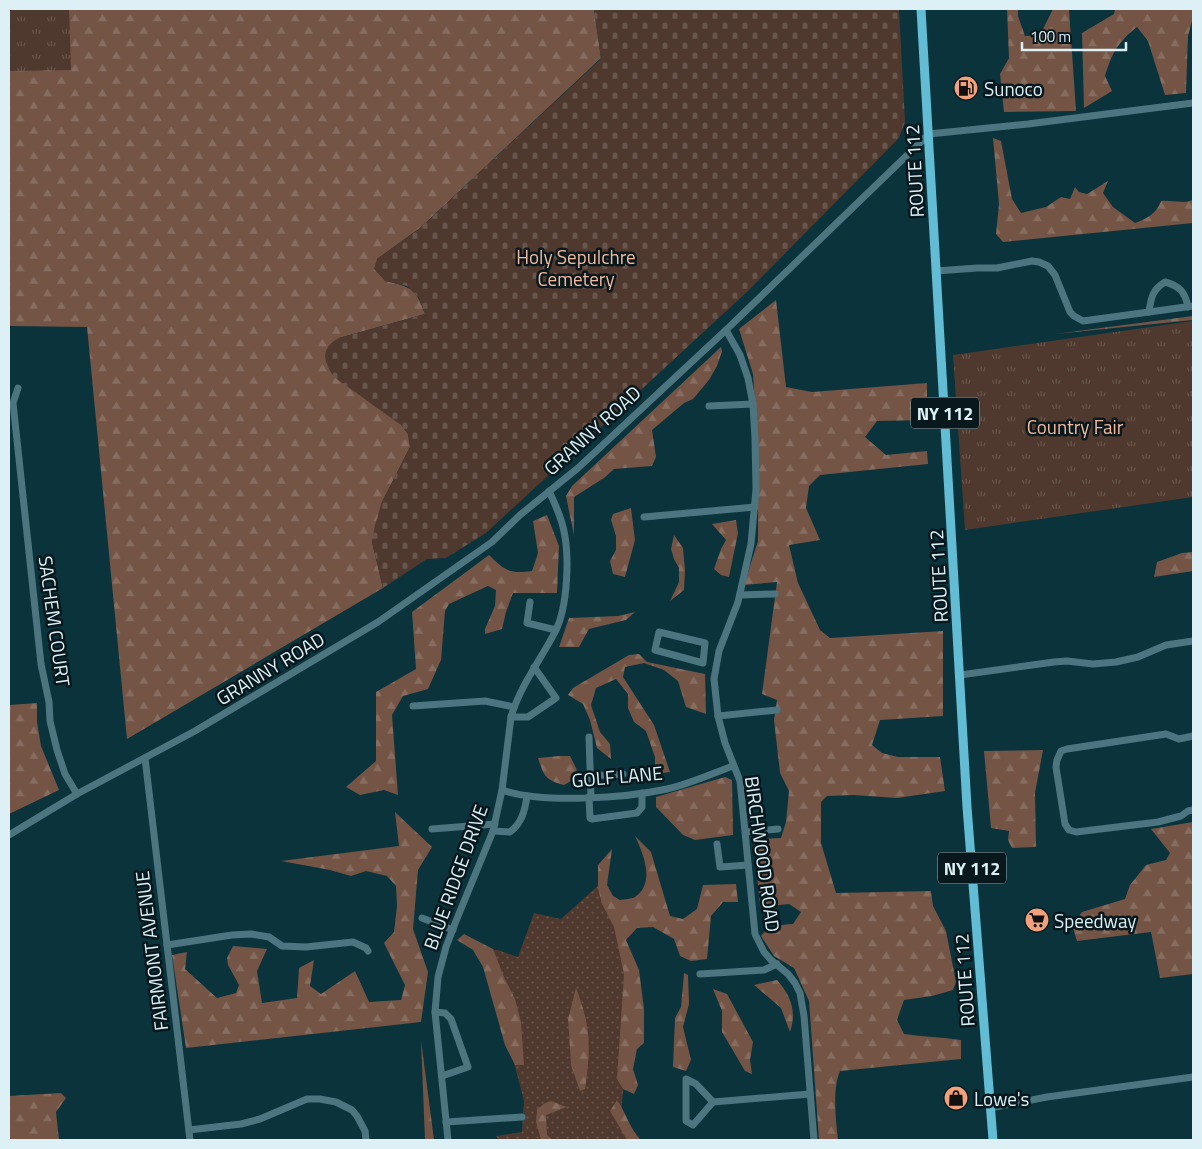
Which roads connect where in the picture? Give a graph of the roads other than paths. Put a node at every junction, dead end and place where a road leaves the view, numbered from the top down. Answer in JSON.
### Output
{"nodes":[{"id":1,"x":921,"y":9,"type":"edge"},
{"id":2,"x":1193,"y":103,"type":"edge"},
{"id":3,"x":929,"y":134,"type":"junction"},
{"id":4,"x":936,"y":271,"type":"junction"},
{"id":5,"x":1191,"y":306,"type":"edge"},
{"id":6,"x":1149,"y":312,"type":"junction"},
{"id":7,"x":726,"y":330,"type":"junction"},
{"id":8,"x":18,"y":388,"type":"dead end"},
{"id":9,"x":752,"y":404,"type":"junction"},
{"id":10,"x":709,"y":406,"type":"dead end"},
{"id":11,"x":549,"y":490,"type":"junction"},
{"id":12,"x":755,"y":507,"type":"junction"},
{"id":13,"x":644,"y":517,"type":"dead end"},
{"id":14,"x":775,"y":594,"type":"dead end"},
{"id":15,"x":740,"y":595,"type":"junction"},
{"id":16,"x":530,"y":602,"type":"dead end"},
{"id":17,"x":556,"y":630,"type":"junction"},
{"id":18,"x":1193,"y":641,"type":"edge"},
{"id":19,"x":703,"y":663,"type":"junction"},
{"id":20,"x":534,"y":667,"type":"junction"},
{"id":21,"x":716,"y":668,"type":"junction"},
{"id":22,"x":960,"y":675,"type":"junction"},
{"id":23,"x":414,"y":706,"type":"dead end"},
{"id":24,"x":514,"y":708,"type":"junction"},
{"id":25,"x":776,"y":710,"type":"dead end"},
{"id":26,"x":718,"y":716,"type":"junction"},
{"id":27,"x":511,"y":717,"type":"junction"},
{"id":28,"x":1193,"y":736,"type":"edge"},
{"id":29,"x":589,"y":737,"type":"dead end"},
{"id":30,"x":145,"y":758,"type":"junction"},
{"id":31,"x":733,"y":766,"type":"junction"},
{"id":32,"x":623,"y":774,"type":"dead end"},
{"id":33,"x":590,"y":776,"type":"junction"},
{"id":34,"x":502,"y":790,"type":"junction"},
{"id":35,"x":642,"y":793,"type":"junction"},
{"id":36,"x":77,"y":794,"type":"junction"},
{"id":37,"x":527,"y":796,"type":"junction"},
{"id":38,"x":590,"y":797,"type":"junction"},
{"id":39,"x":1193,"y":810,"type":"edge"},
{"id":40,"x":494,"y":828,"type":"junction"},
{"id":41,"x":432,"y":829,"type":"dead end"},
{"id":42,"x":778,"y":829,"type":"dead end"},
{"id":43,"x":746,"y":832,"type":"junction"},
{"id":44,"x":9,"y":835,"type":"edge"},
{"id":45,"x":717,"y":844,"type":"dead end"},
{"id":46,"x":748,"y":865,"type":"junction"},
{"id":47,"x":422,"y":918,"type":"dead end"},
{"id":48,"x":453,"y":930,"type":"junction"},
{"id":49,"x":167,"y":945,"type":"junction"},
{"id":50,"x":368,"y":951,"type":"dead end"},
{"id":51,"x":777,"y":964,"type":"junction"},
{"id":52,"x":700,"y":974,"type":"dead end"},
{"id":53,"x":435,"y":1012,"type":"junction"},
{"id":54,"x":442,"y":1076,"type":"junction"},
{"id":55,"x":1193,"y":1077,"type":"edge"},
{"id":56,"x":810,"y":1094,"type":"junction"},
{"id":57,"x":713,"y":1102,"type":"junction"},
{"id":58,"x":990,"y":1108,"type":"junction"},
{"id":59,"x":522,"y":1117,"type":"dead end"},
{"id":60,"x":446,"y":1122,"type":"junction"},
{"id":61,"x":189,"y":1130,"type":"junction"},
{"id":62,"x":190,"y":1140,"type":"edge"},
{"id":63,"x":366,"y":1140,"type":"edge"},
{"id":64,"x":448,"y":1140,"type":"edge"},
{"id":65,"x":814,"y":1140,"type":"edge"},
{"id":66,"x":993,"y":1140,"type":"edge"}],
"edges":[{"from":1,"to":3,"type":"main road","name":"ROUTE 112","number":"NY 112"},
{"from":2,"to":3,"type":"street"},
{"from":3,"to":4,"type":"main road","name":"ROUTE 112","number":"NY 112"},
{"from":3,"to":7,"type":"street","name":"GRANNY ROAD"},
{"from":4,"to":6,"type":"street"},
{"from":4,"to":22,"type":"main road","name":"ROUTE 112","number":"NY 112"},
{"from":5,"to":6,"type":"street"},
{"from":5,"to":6,"type":"street"},
{"from":7,"to":9,"type":"street","name":"BIRCHWOOD ROAD"},
{"from":7,"to":11,"type":"street","name":"GRANNY ROAD"},
{"from":8,"to":36,"type":"street","name":"SACHEM COURT"},
{"from":9,"to":10,"type":"street"},
{"from":9,"to":12,"type":"street","name":"BIRCHWOOD ROAD"},
{"from":11,"to":17,"type":"street","name":"BLUE RIDGE DRIVE"},
{"from":11,"to":30,"type":"street","name":"GRANNY ROAD"},
{"from":12,"to":13,"type":"street"},
{"from":12,"to":15,"type":"street","name":"BIRCHWOOD ROAD"},
{"from":14,"to":15,"type":"street"},
{"from":15,"to":21,"type":"street","name":"BIRCHWOOD ROAD"},
{"from":16,"to":17,"type":"street"},
{"from":17,"to":20,"type":"street","name":"BLUE RIDGE DRIVE"},
{"from":18,"to":22,"type":"street"},
{"from":19,"to":19,"type":"street"},
{"from":19,"to":21,"type":"street"},
{"from":20,"to":24,"type":"street","name":"BLUE RIDGE DRIVE"},
{"from":20,"to":27,"type":"street"},
{"from":21,"to":26,"type":"street","name":"BIRCHWOOD ROAD"},
{"from":22,"to":58,"type":"main road","name":"ROUTE 112","number":"NY 112"},
{"from":23,"to":24,"type":"street"},
{"from":24,"to":27,"type":"street","name":"BLUE RIDGE DRIVE"},
{"from":25,"to":26,"type":"street"},
{"from":26,"to":31,"type":"street","name":"BIRCHWOOD ROAD"},
{"from":27,"to":34,"type":"street","name":"BLUE RIDGE DRIVE"},
{"from":28,"to":39,"type":"street"},
{"from":29,"to":33,"type":"street"},
{"from":30,"to":36,"type":"street","name":"GRANNY ROAD"},
{"from":30,"to":49,"type":"street","name":"FAIRMONT AVENUE"},
{"from":31,"to":35,"type":"street","name":"GOLF LANE"},
{"from":31,"to":43,"type":"street","name":"BIRCHWOOD ROAD"},
{"from":32,"to":33,"type":"street"},
{"from":33,"to":38,"type":"street"},
{"from":34,"to":37,"type":"street","name":"GOLF LANE"},
{"from":34,"to":40,"type":"street","name":"BLUE RIDGE DRIVE"},
{"from":35,"to":38,"type":"street","name":"GOLF LANE"},
{"from":35,"to":38,"type":"street"},
{"from":36,"to":44,"type":"street","name":"GRANNY ROAD"},
{"from":37,"to":38,"type":"street","name":"GOLF LANE"},
{"from":37,"to":40,"type":"street"},
{"from":40,"to":41,"type":"street"},
{"from":40,"to":48,"type":"street","name":"BLUE RIDGE DRIVE"},
{"from":42,"to":43,"type":"street"},
{"from":43,"to":46,"type":"street","name":"BIRCHWOOD ROAD"},
{"from":45,"to":46,"type":"street"},
{"from":46,"to":51,"type":"street","name":"BIRCHWOOD ROAD"},
{"from":47,"to":48,"type":"street"},
{"from":48,"to":53,"type":"street","name":"BLUE RIDGE DRIVE"},
{"from":49,"to":50,"type":"street"},
{"from":49,"to":61,"type":"street","name":"FAIRMONT AVENUE"},
{"from":51,"to":52,"type":"street"},
{"from":51,"to":56,"type":"street","name":"BIRCHWOOD ROAD"},
{"from":53,"to":54,"type":"street","name":"BLUE RIDGE DRIVE"},
{"from":53,"to":54,"type":"street"},
{"from":54,"to":60,"type":"street","name":"BLUE RIDGE DRIVE"},
{"from":55,"to":58,"type":"street"},
{"from":56,"to":57,"type":"street"},
{"from":56,"to":65,"type":"street","name":"BIRCHWOOD ROAD"},
{"from":57,"to":57,"type":"street"},
{"from":58,"to":66,"type":"main road","name":"ROUTE 112","number":"NY 112"},
{"from":59,"to":60,"type":"street"},
{"from":60,"to":64,"type":"street","name":"BLUE RIDGE DRIVE"},
{"from":61,"to":62,"type":"street","name":"FAIRMONT AVENUE"},
{"from":61,"to":63,"type":"street"}]}
